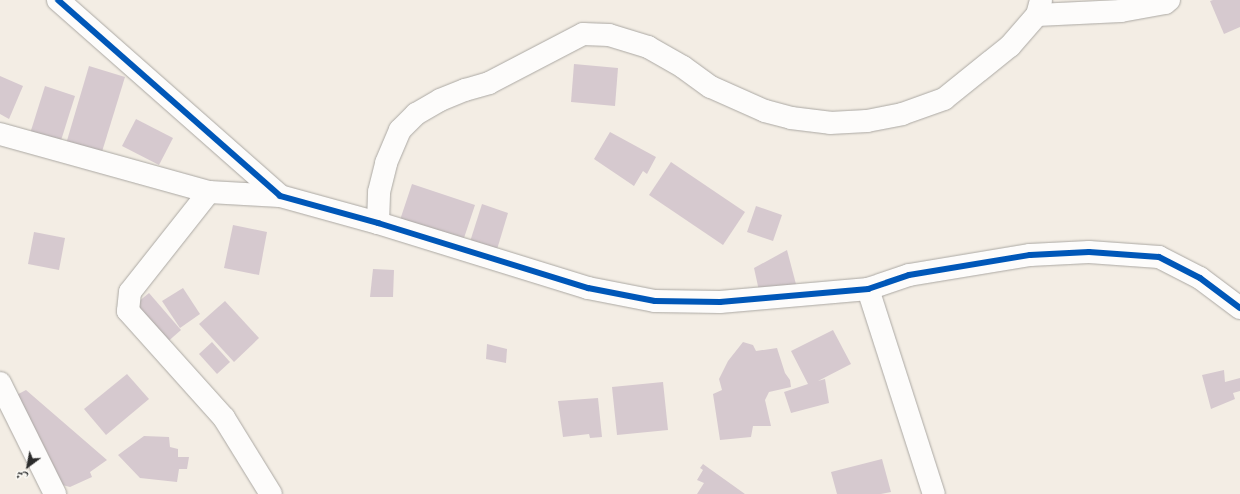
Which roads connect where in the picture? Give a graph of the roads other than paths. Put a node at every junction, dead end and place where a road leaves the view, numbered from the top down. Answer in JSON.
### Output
{"nodes":[{"id":1,"x":58,"y":0,"type":"edge"},
{"id":2,"x":1168,"y":0,"type":"edge"},
{"id":3,"x":1039,"y":8,"type":"edge"},
{"id":4,"x":0,"y":134,"type":"edge"},
{"id":5,"x":209,"y":192,"type":"junction"},
{"id":6,"x":280,"y":196,"type":"junction"},
{"id":7,"x":378,"y":223,"type":"junction"},
{"id":8,"x":868,"y":289,"type":"junction"},
{"id":9,"x":1240,"y":308,"type":"edge"},
{"id":10,"x":0,"y":382,"type":"edge"},
{"id":11,"x":55,"y":494,"type":"edge"},
{"id":12,"x":271,"y":494,"type":"edge"},
{"id":13,"x":934,"y":494,"type":"edge"}],
"edges":[{"from":1,"to":6,"type":"street"},
{"from":2,"to":3,"type":"street"},
{"from":3,"to":7,"type":"street"},
{"from":4,"to":5,"type":"street"},
{"from":5,"to":6,"type":"street"},
{"from":5,"to":12,"type":"street"},
{"from":6,"to":7,"type":"street"},
{"from":7,"to":8,"type":"street"},
{"from":8,"to":9,"type":"street"},
{"from":8,"to":13,"type":"street"},
{"from":10,"to":11,"type":"street"}]}
